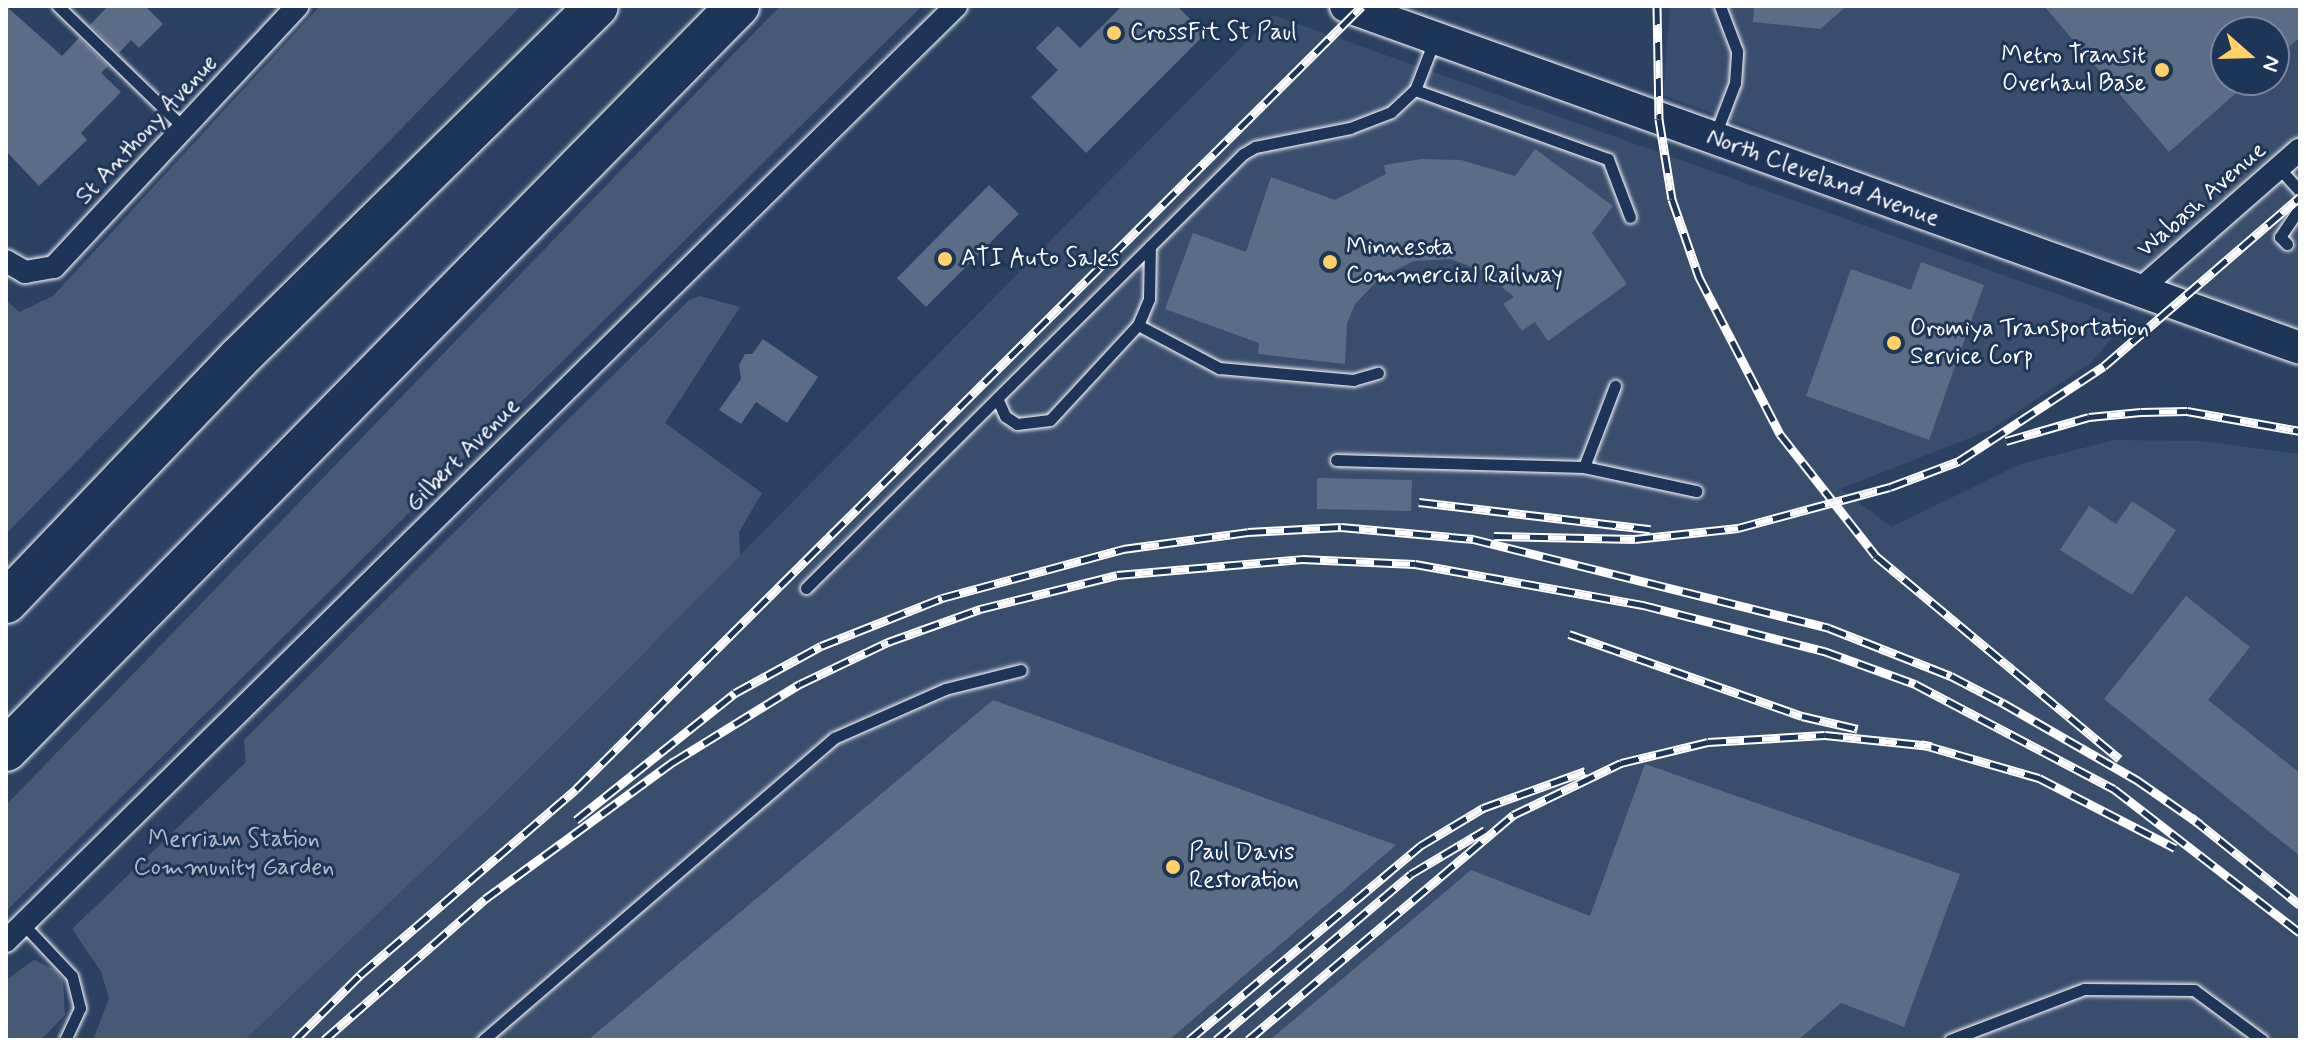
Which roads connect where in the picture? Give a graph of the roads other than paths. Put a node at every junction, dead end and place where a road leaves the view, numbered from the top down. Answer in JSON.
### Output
{"nodes":[{"id":1,"x":58,"y":6,"type":"edge"},
{"id":2,"x":297,"y":6,"type":"edge"},
{"id":3,"x":597,"y":6,"type":"edge"},
{"id":4,"x":738,"y":6,"type":"edge"},
{"id":5,"x":956,"y":6,"type":"edge"},
{"id":6,"x":1346,"y":6,"type":"edge"},
{"id":7,"x":1720,"y":6,"type":"edge"},
{"id":8,"x":1436,"y":37,"type":"junction"},
{"id":9,"x":1415,"y":90,"type":"junction"},
{"id":10,"x":184,"y":129,"type":"junction"},
{"id":11,"x":1714,"y":139,"type":"junction"},
{"id":12,"x":2300,"y":149,"type":"edge"},
{"id":13,"x":2279,"y":168,"type":"junction"},
{"id":14,"x":2300,"y":191,"type":"edge"},
{"id":15,"x":2300,"y":207,"type":"edge"},
{"id":16,"x":2300,"y":215,"type":"edge"},
{"id":17,"x":1630,"y":217,"type":"dead end"},
{"id":18,"x":2300,"y":231,"type":"edge"},
{"id":19,"x":2287,"y":244,"type":"dead end"},
{"id":20,"x":1150,"y":246,"type":"junction"},
{"id":21,"x":16,"y":266,"type":"edge"},
{"id":22,"x":2138,"y":291,"type":"junction"},
{"id":23,"x":1138,"y":325,"type":"junction"},
{"id":24,"x":2299,"y":344,"type":"edge"},
{"id":25,"x":1378,"y":373,"type":"dead end"},
{"id":26,"x":1615,"y":386,"type":"dead end"},
{"id":27,"x":997,"y":398,"type":"junction"},
{"id":28,"x":1336,"y":460,"type":"dead end"},
{"id":29,"x":1584,"y":467,"type":"junction"},
{"id":30,"x":1696,"y":491,"type":"dead end"},
{"id":31,"x":806,"y":588,"type":"dead end"},
{"id":32,"x":6,"y":602,"type":"edge"},
{"id":33,"x":1021,"y":670,"type":"dead end"},
{"id":34,"x":6,"y":750,"type":"edge"},
{"id":35,"x":23,"y":924,"type":"junction"},
{"id":36,"x":6,"y":941,"type":"edge"},
{"id":37,"x":65,"y":1040,"type":"edge"},
{"id":38,"x":483,"y":1040,"type":"edge"},
{"id":39,"x":1950,"y":1040,"type":"edge"},
{"id":40,"x":2262,"y":1040,"type":"edge"}],
"edges":[{"from":1,"to":10,"type":"lane"},
{"from":2,"to":10,"type":"street","name":"St Anthony Avenue"},
{"from":3,"to":32,"type":"highway"},
{"from":4,"to":34,"type":"highway"},
{"from":5,"to":35,"type":"street","name":"Gilbert Avenue"},
{"from":6,"to":8,"type":"street","name":"North Cleveland Avenue"},
{"from":7,"to":11,"type":"lane"},
{"from":8,"to":9,"type":"lane"},
{"from":8,"to":11,"type":"street","name":"North Cleveland Avenue"},
{"from":9,"to":17,"type":"lane"},
{"from":9,"to":20,"type":"lane"},
{"from":10,"to":21,"type":"street","name":"St Anthony Avenue"},
{"from":11,"to":22,"type":"street","name":"North Cleveland Avenue"},
{"from":12,"to":13,"type":"street","name":"Wabash Avenue"},
{"from":13,"to":14,"type":"lane"},
{"from":13,"to":22,"type":"street","name":"Wabash Avenue"},
{"from":15,"to":19,"type":"lane"},
{"from":16,"to":18,"type":"lane"},
{"from":20,"to":23,"type":"lane"},
{"from":20,"to":27,"type":"lane"},
{"from":22,"to":24,"type":"street","name":"North Cleveland Avenue"},
{"from":23,"to":25,"type":"lane"},
{"from":23,"to":27,"type":"lane"},
{"from":26,"to":29,"type":"lane"},
{"from":27,"to":31,"type":"lane"},
{"from":28,"to":29,"type":"lane"},
{"from":29,"to":30,"type":"lane"},
{"from":33,"to":38,"type":"lane"},
{"from":35,"to":36,"type":"street","name":"Gilbert Avenue"},
{"from":35,"to":37,"type":"lane"},
{"from":39,"to":40,"type":"lane"}]}
